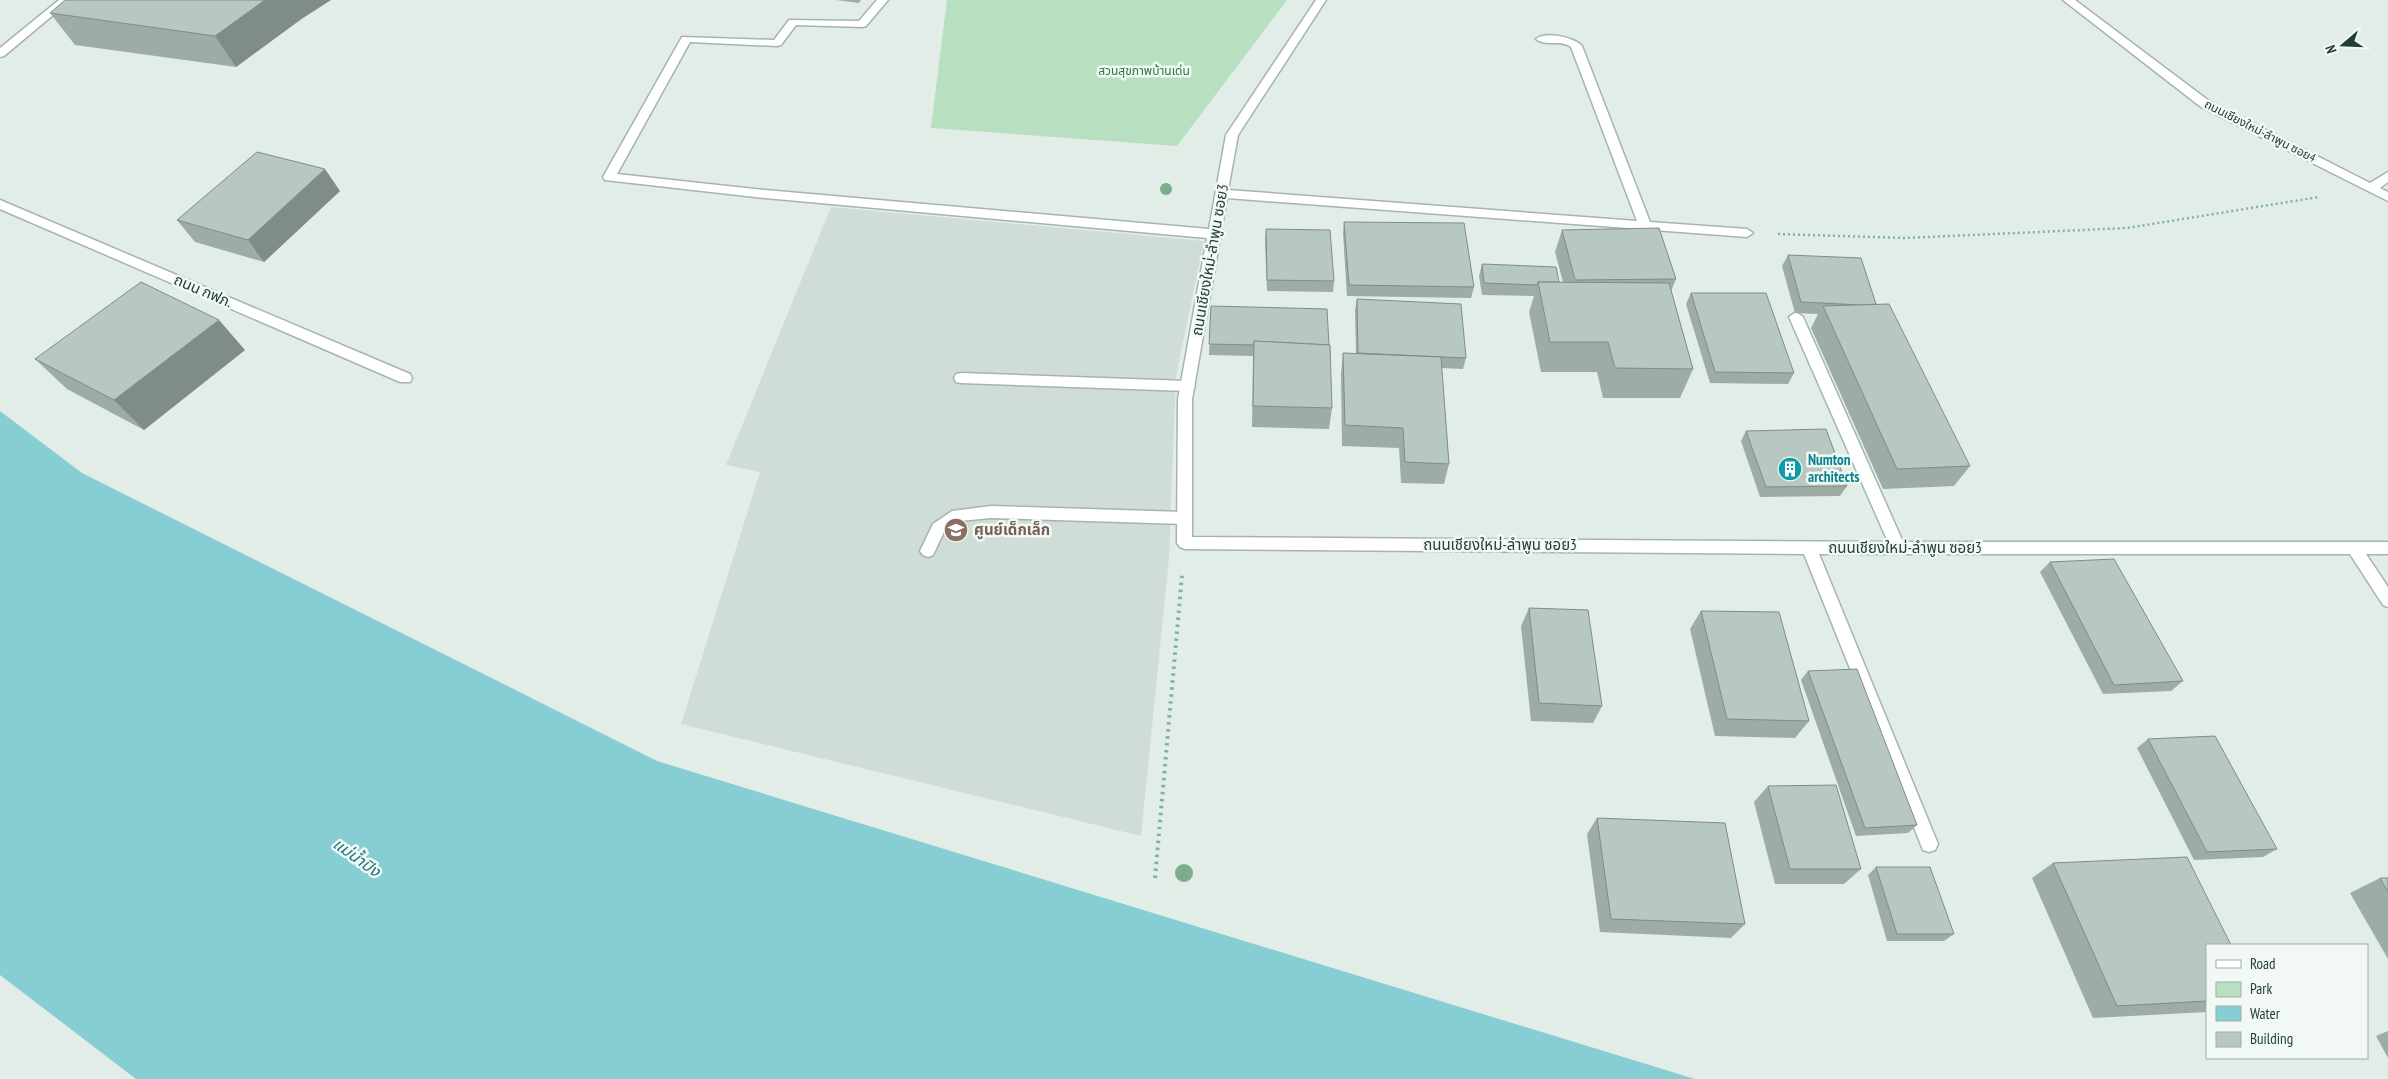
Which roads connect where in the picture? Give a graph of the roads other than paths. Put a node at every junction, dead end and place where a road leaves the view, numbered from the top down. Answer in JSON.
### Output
{"nodes":[{"id":1,"x":66,"y":0,"type":"edge"},
{"id":2,"x":884,"y":0,"type":"edge"},
{"id":3,"x":1321,"y":0,"type":"edge"},
{"id":4,"x":2068,"y":0,"type":"edge"},
{"id":5,"x":1542,"y":39,"type":"dead end"},
{"id":6,"x":0,"y":54,"type":"edge"},
{"id":7,"x":2388,"y":176,"type":"edge"},
{"id":8,"x":2371,"y":188,"type":"junction"},
{"id":9,"x":1222,"y":194,"type":"junction"},
{"id":10,"x":2388,"y":197,"type":"edge"},
{"id":11,"x":0,"y":204,"type":"edge"},
{"id":12,"x":1644,"y":225,"type":"junction"},
{"id":13,"x":1747,"y":232,"type":"road end"},
{"id":14,"x":1215,"y":234,"type":"junction"},
{"id":15,"x":1796,"y":317,"type":"dead end"},
{"id":16,"x":405,"y":378,"type":"dead end"},
{"id":17,"x":961,"y":378,"type":"dead end"},
{"id":18,"x":1188,"y":386,"type":"junction"},
{"id":19,"x":1184,"y":518,"type":"junction"},
{"id":20,"x":1809,"y":548,"type":"junction"},
{"id":21,"x":1898,"y":548,"type":"junction"},
{"id":22,"x":2354,"y":548,"type":"junction"},
{"id":23,"x":2388,"y":548,"type":"edge"},
{"id":24,"x":928,"y":551,"type":"dead end"},
{"id":25,"x":2388,"y":600,"type":"edge"},
{"id":26,"x":1929,"y":844,"type":"dead end"}],
"edges":[{"from":1,"to":6,"type":"street"},
{"from":2,"to":14,"type":"street"},
{"from":3,"to":9,"type":"street","name":"ถนนเชียงใหม่-ลำพูน ซอย3"},
{"from":4,"to":8,"type":"street","name":"ถนนเชียงใหม่-ลำพูน ซอย4"},
{"from":5,"to":12,"type":"street"},
{"from":7,"to":8,"type":"street"},
{"from":8,"to":10,"type":"street","name":"ถนนเชียงใหม่-ลำพูน ซอย4"},
{"from":9,"to":12,"type":"street"},
{"from":9,"to":14,"type":"street","name":"ถนนเชียงใหม่-ลำพูน ซอย3"},
{"from":11,"to":16,"type":"street","name":"ถนน กฟภ."},
{"from":12,"to":13,"type":"street"},
{"from":14,"to":18,"type":"street","name":"ถนนเชียงใหม่-ลำพูน ซอย3"},
{"from":15,"to":21,"type":"street"},
{"from":17,"to":18,"type":"street"},
{"from":18,"to":19,"type":"street","name":"ถนนเชียงใหม่-ลำพูน ซอย3"},
{"from":19,"to":20,"type":"street","name":"ถนนเชียงใหม่-ลำพูน ซอย3"},
{"from":19,"to":24,"type":"street"},
{"from":20,"to":21,"type":"street","name":"ถนนเชียงใหม่-ลำพูน ซอย3"},
{"from":20,"to":26,"type":"street"},
{"from":21,"to":22,"type":"street","name":"ถนนเชียงใหม่-ลำพูน ซอย3"},
{"from":22,"to":23,"type":"street","name":"ถนนเชียงใหม่-ลำพูน ซอย3"},
{"from":22,"to":25,"type":"street"}]}
